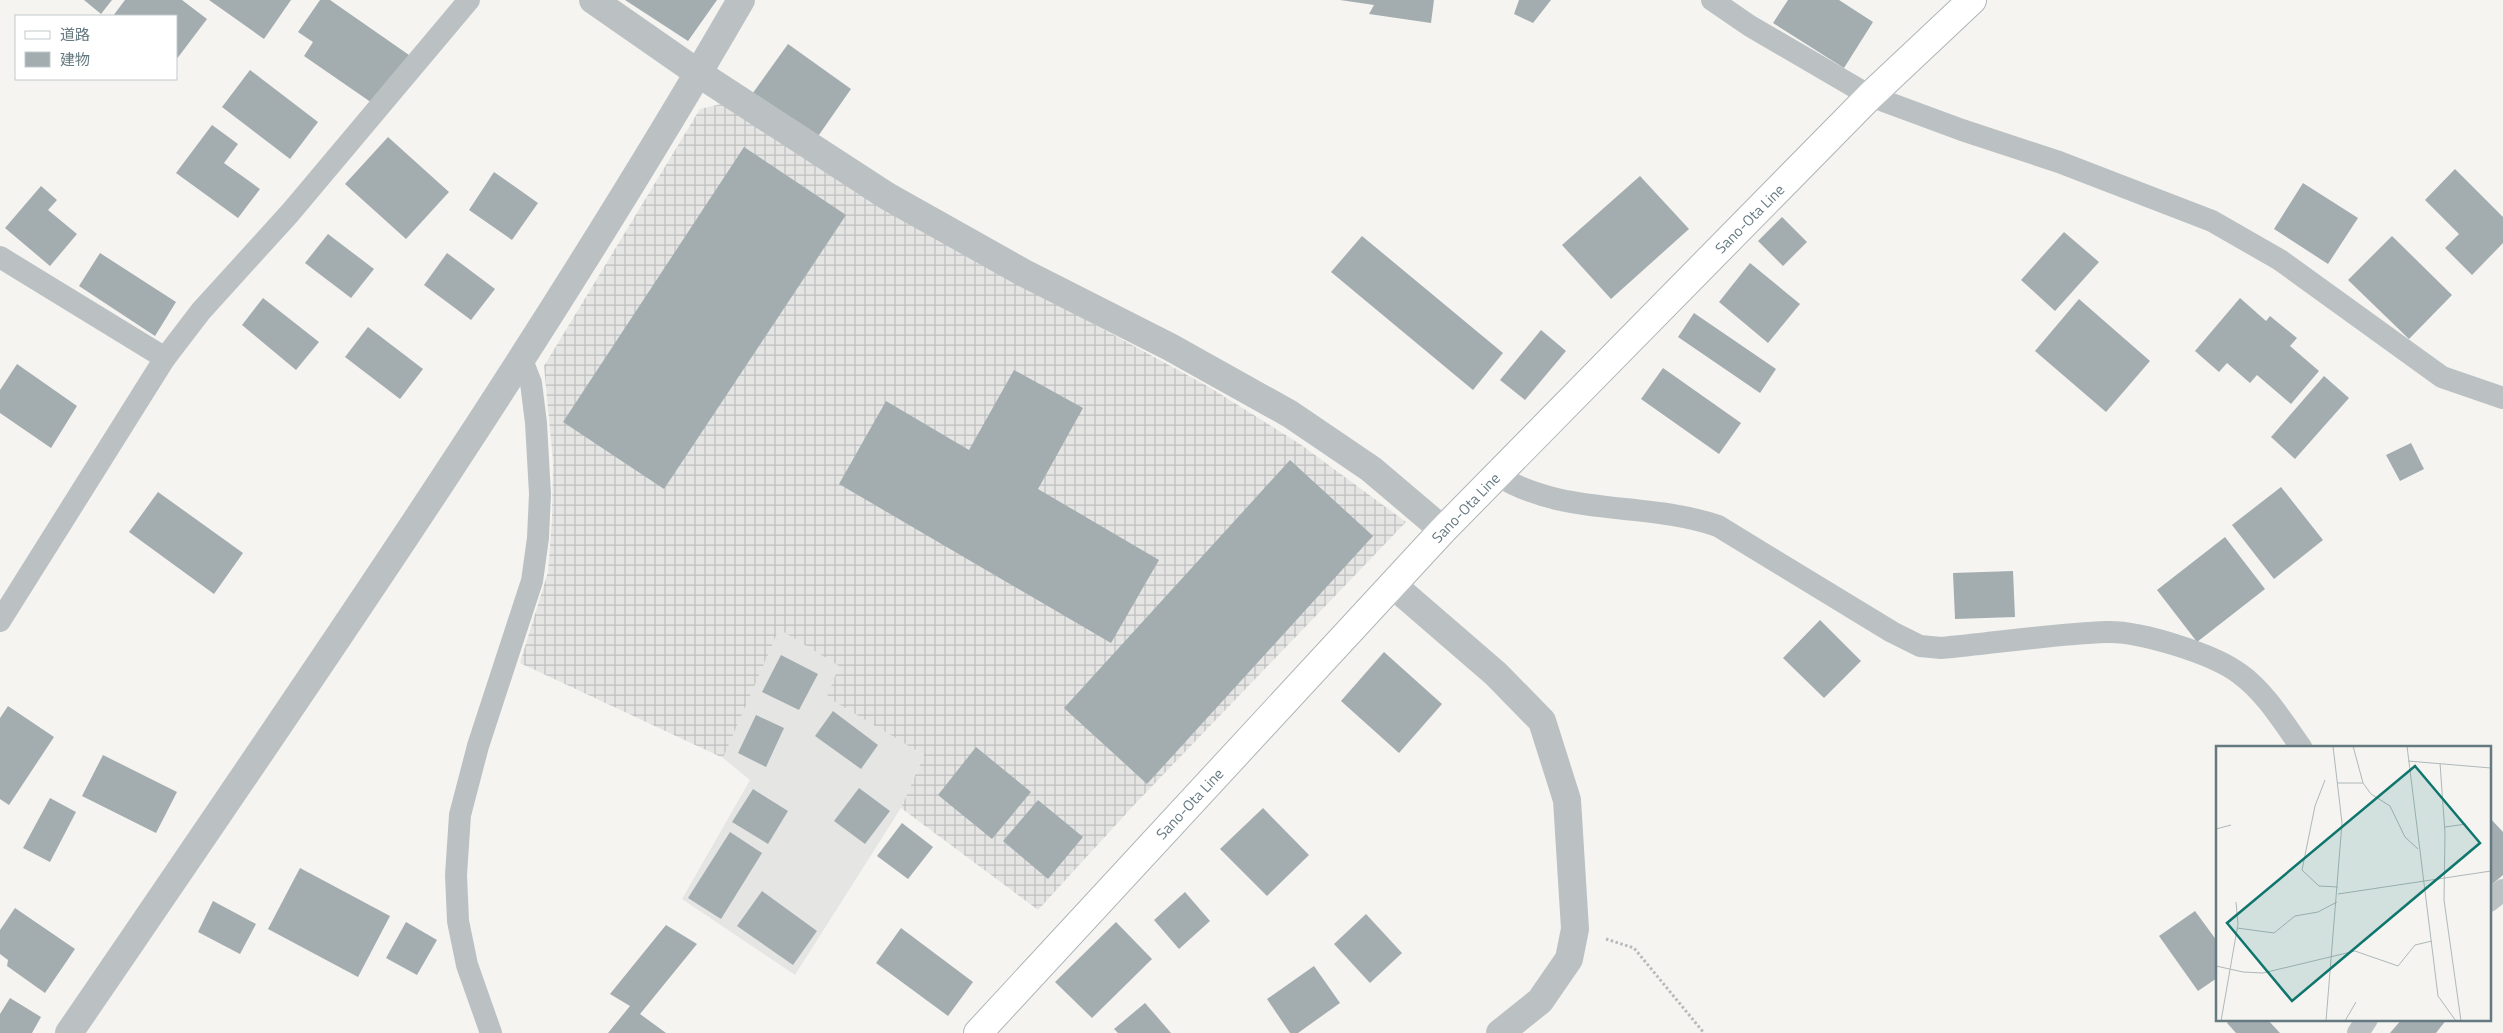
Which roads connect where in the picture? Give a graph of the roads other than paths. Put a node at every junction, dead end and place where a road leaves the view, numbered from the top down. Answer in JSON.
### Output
{"nodes":[{"id":1,"x":468,"y":0,"type":"edge"},
{"id":2,"x":593,"y":0,"type":"edge"},
{"id":3,"x":741,"y":0,"type":"edge"},
{"id":4,"x":1712,"y":0,"type":"edge"},
{"id":5,"x":1972,"y":0,"type":"edge"},
{"id":6,"x":698,"y":73,"type":"junction"},
{"id":7,"x":1870,"y":96,"type":"junction"},
{"id":8,"x":0,"y":257,"type":"edge"},
{"id":9,"x":165,"y":358,"type":"junction"},
{"id":10,"x":522,"y":360,"type":"junction"},
{"id":11,"x":2503,"y":398,"type":"edge"},
{"id":12,"x":1497,"y":475,"type":"junction"},
{"id":13,"x":1444,"y":530,"type":"junction"},
{"id":14,"x":1393,"y":585,"type":"junction"},
{"id":15,"x":0,"y":621,"type":"edge"},
{"id":16,"x":2300,"y":746,"type":"edge"},
{"id":17,"x":2503,"y":890,"type":"edge"},
{"id":18,"x":2490,"y":900,"type":"edge"},
{"id":19,"x":2366,"y":1020,"type":"edge"},
{"id":20,"x":70,"y":1033,"type":"edge"},
{"id":21,"x":491,"y":1033,"type":"edge"},
{"id":22,"x":978,"y":1033,"type":"edge"},
{"id":23,"x":1500,"y":1033,"type":"edge"},
{"id":24,"x":2358,"y":1033,"type":"edge"}],
"edges":[{"from":1,"to":9,"type":"lane"},
{"from":2,"to":6,"type":"street"},
{"from":3,"to":6,"type":"street"},
{"from":4,"to":7,"type":"lane"},
{"from":5,"to":7,"type":"main road","name":"Sano-Ota Line"},
{"from":6,"to":10,"type":"street"},
{"from":6,"to":13,"type":"street"},
{"from":7,"to":11,"type":"lane"},
{"from":7,"to":12,"type":"main road","name":"Sano-Ota Line"},
{"from":8,"to":9,"type":"lane"},
{"from":9,"to":15,"type":"lane"},
{"from":10,"to":20,"type":"street"},
{"from":10,"to":21,"type":"lane"},
{"from":12,"to":13,"type":"main road","name":"Sano-Ota Line"},
{"from":12,"to":16,"type":"lane"},
{"from":13,"to":14,"type":"main road","name":"Sano-Ota Line"},
{"from":14,"to":22,"type":"main road","name":"Sano-Ota Line"},
{"from":14,"to":23,"type":"street"},
{"from":17,"to":18,"type":"lane"},
{"from":19,"to":24,"type":"lane"}]}
